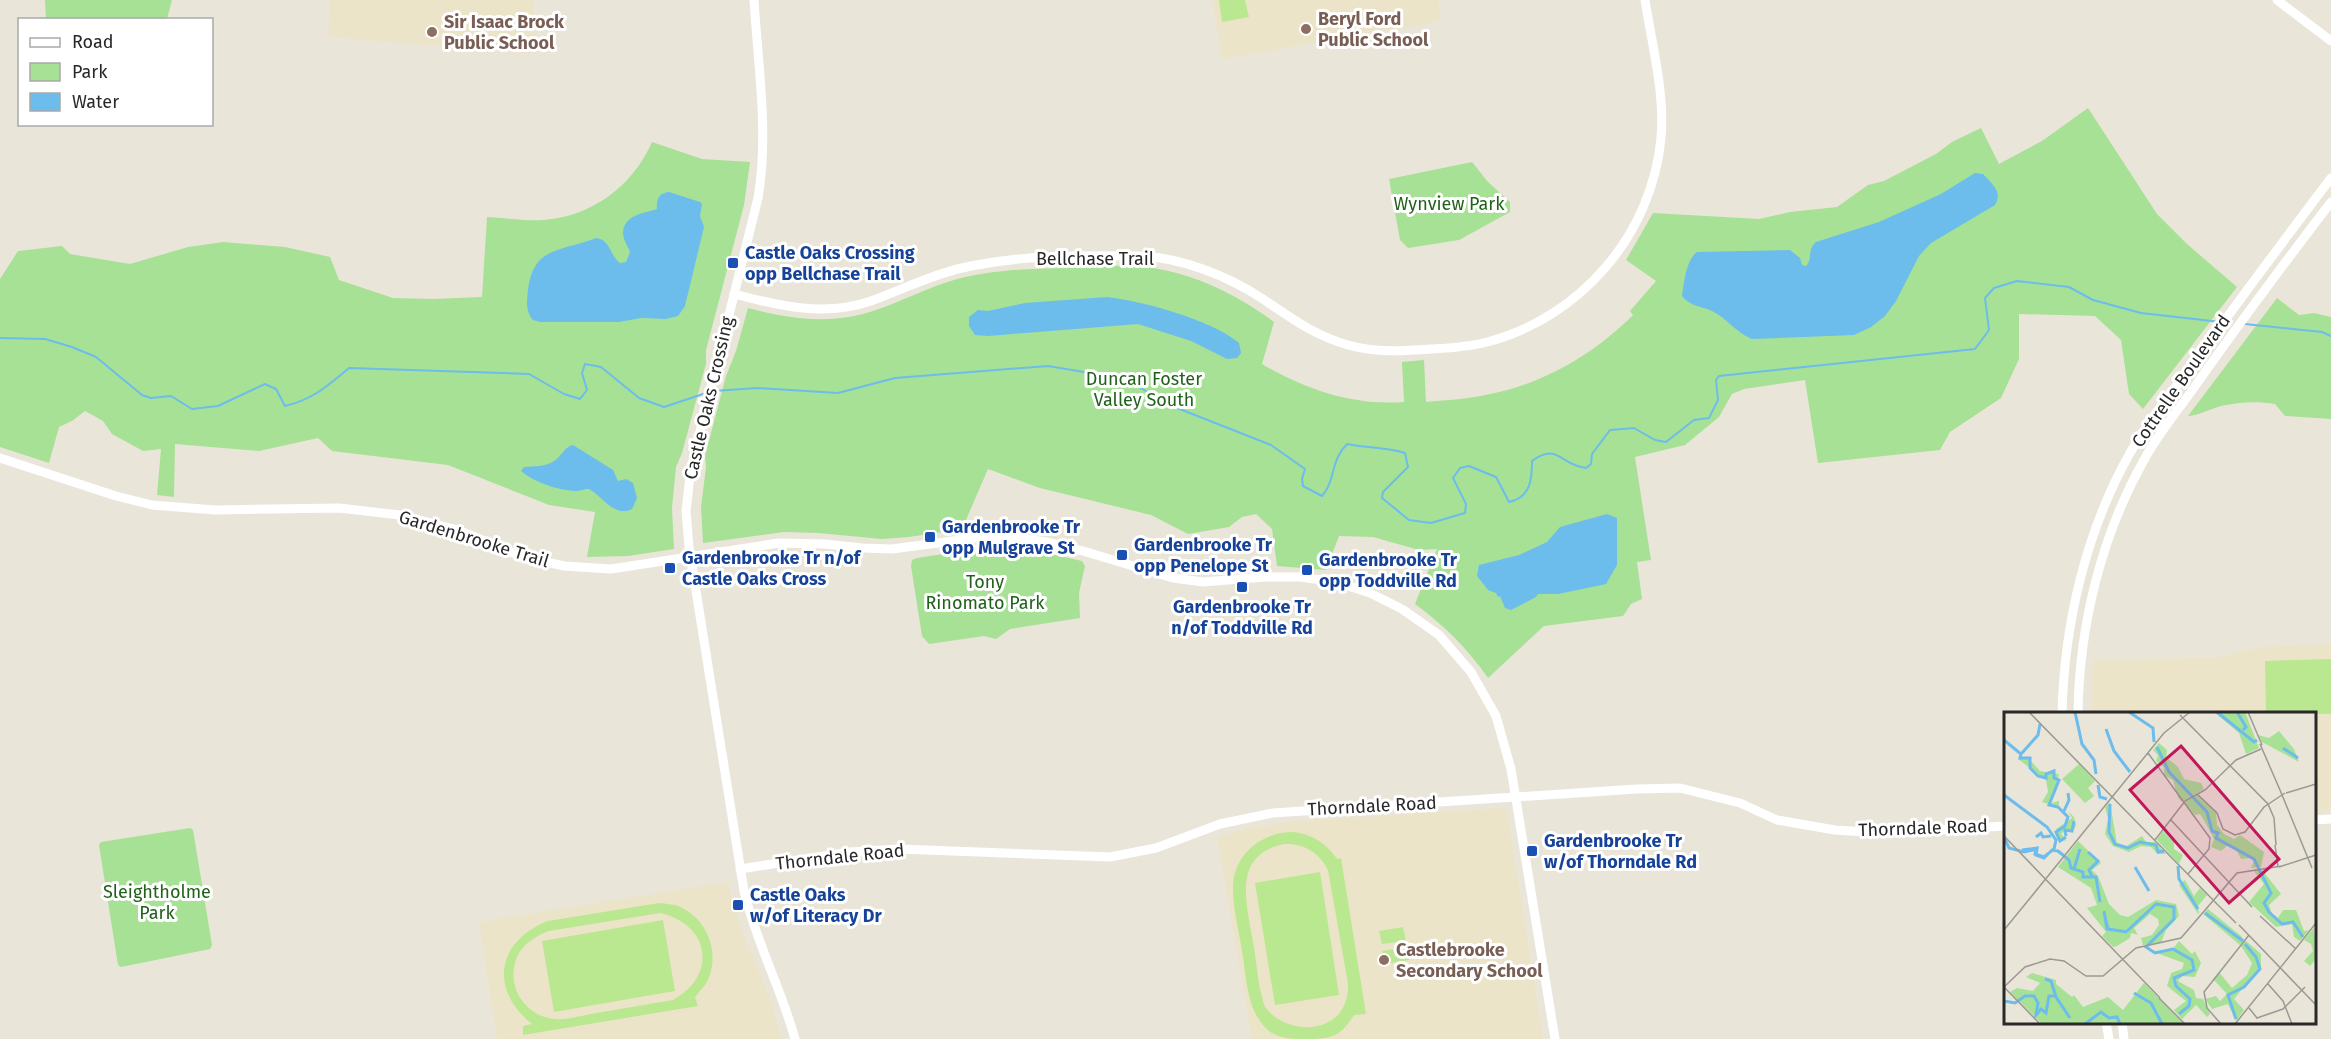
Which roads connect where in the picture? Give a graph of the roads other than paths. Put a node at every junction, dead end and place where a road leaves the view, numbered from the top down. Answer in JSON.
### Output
{"nodes":[{"id":1,"x":754,"y":0,"type":"edge"},
{"id":2,"x":1645,"y":0,"type":"edge"},
{"id":3,"x":2277,"y":0,"type":"edge"},
{"id":4,"x":2331,"y":41,"type":"edge"},
{"id":5,"x":2331,"y":178,"type":"edge"},
{"id":6,"x":2331,"y":202,"type":"edge"},
{"id":7,"x":734,"y":294,"type":"junction"},
{"id":8,"x":0,"y":458,"type":"edge"},
{"id":9,"x":691,"y":557,"type":"junction"},
{"id":10,"x":2062,"y":712,"type":"edge"},
{"id":11,"x":2078,"y":712,"type":"edge"},
{"id":12,"x":1515,"y":797,"type":"junction"},
{"id":13,"x":2331,"y":819,"type":"edge"},
{"id":14,"x":2316,"y":820,"type":"edge"},
{"id":15,"x":2004,"y":826,"type":"edge"},
{"id":16,"x":740,"y":869,"type":"junction"},
{"id":17,"x":2106,"y":1024,"type":"edge"},
{"id":18,"x":2122,"y":1024,"type":"edge"},
{"id":19,"x":795,"y":1039,"type":"edge"},
{"id":20,"x":1555,"y":1039,"type":"edge"},
{"id":21,"x":2109,"y":1039,"type":"edge"},
{"id":22,"x":2124,"y":1039,"type":"edge"}],
"edges":[{"from":1,"to":7,"type":"street","name":"Castle Oaks Crossing"},
{"from":2,"to":7,"type":"street","name":"Bellchase Trail"},
{"from":3,"to":4,"type":"street"},
{"from":5,"to":10,"type":"street","name":"Cottrelle Boulevard"},
{"from":6,"to":11,"type":"street","name":"Cottrelle Boulevard"},
{"from":7,"to":9,"type":"street","name":"Castle Oaks Crossing"},
{"from":8,"to":9,"type":"street","name":"Gardenbrooke Trail"},
{"from":9,"to":12,"type":"street","name":"Gardenbrooke Trail"},
{"from":9,"to":16,"type":"street","name":"Castle Oaks Crossing"},
{"from":12,"to":15,"type":"street","name":"Thorndale Road"},
{"from":12,"to":16,"type":"street","name":"Thorndale Road"},
{"from":12,"to":20,"type":"street","name":"Gardenbrooke Trail"},
{"from":13,"to":14,"type":"street"},
{"from":16,"to":19,"type":"street","name":"Castle Oaks Crossing"},
{"from":17,"to":21,"type":"street"},
{"from":18,"to":22,"type":"street"}]}
